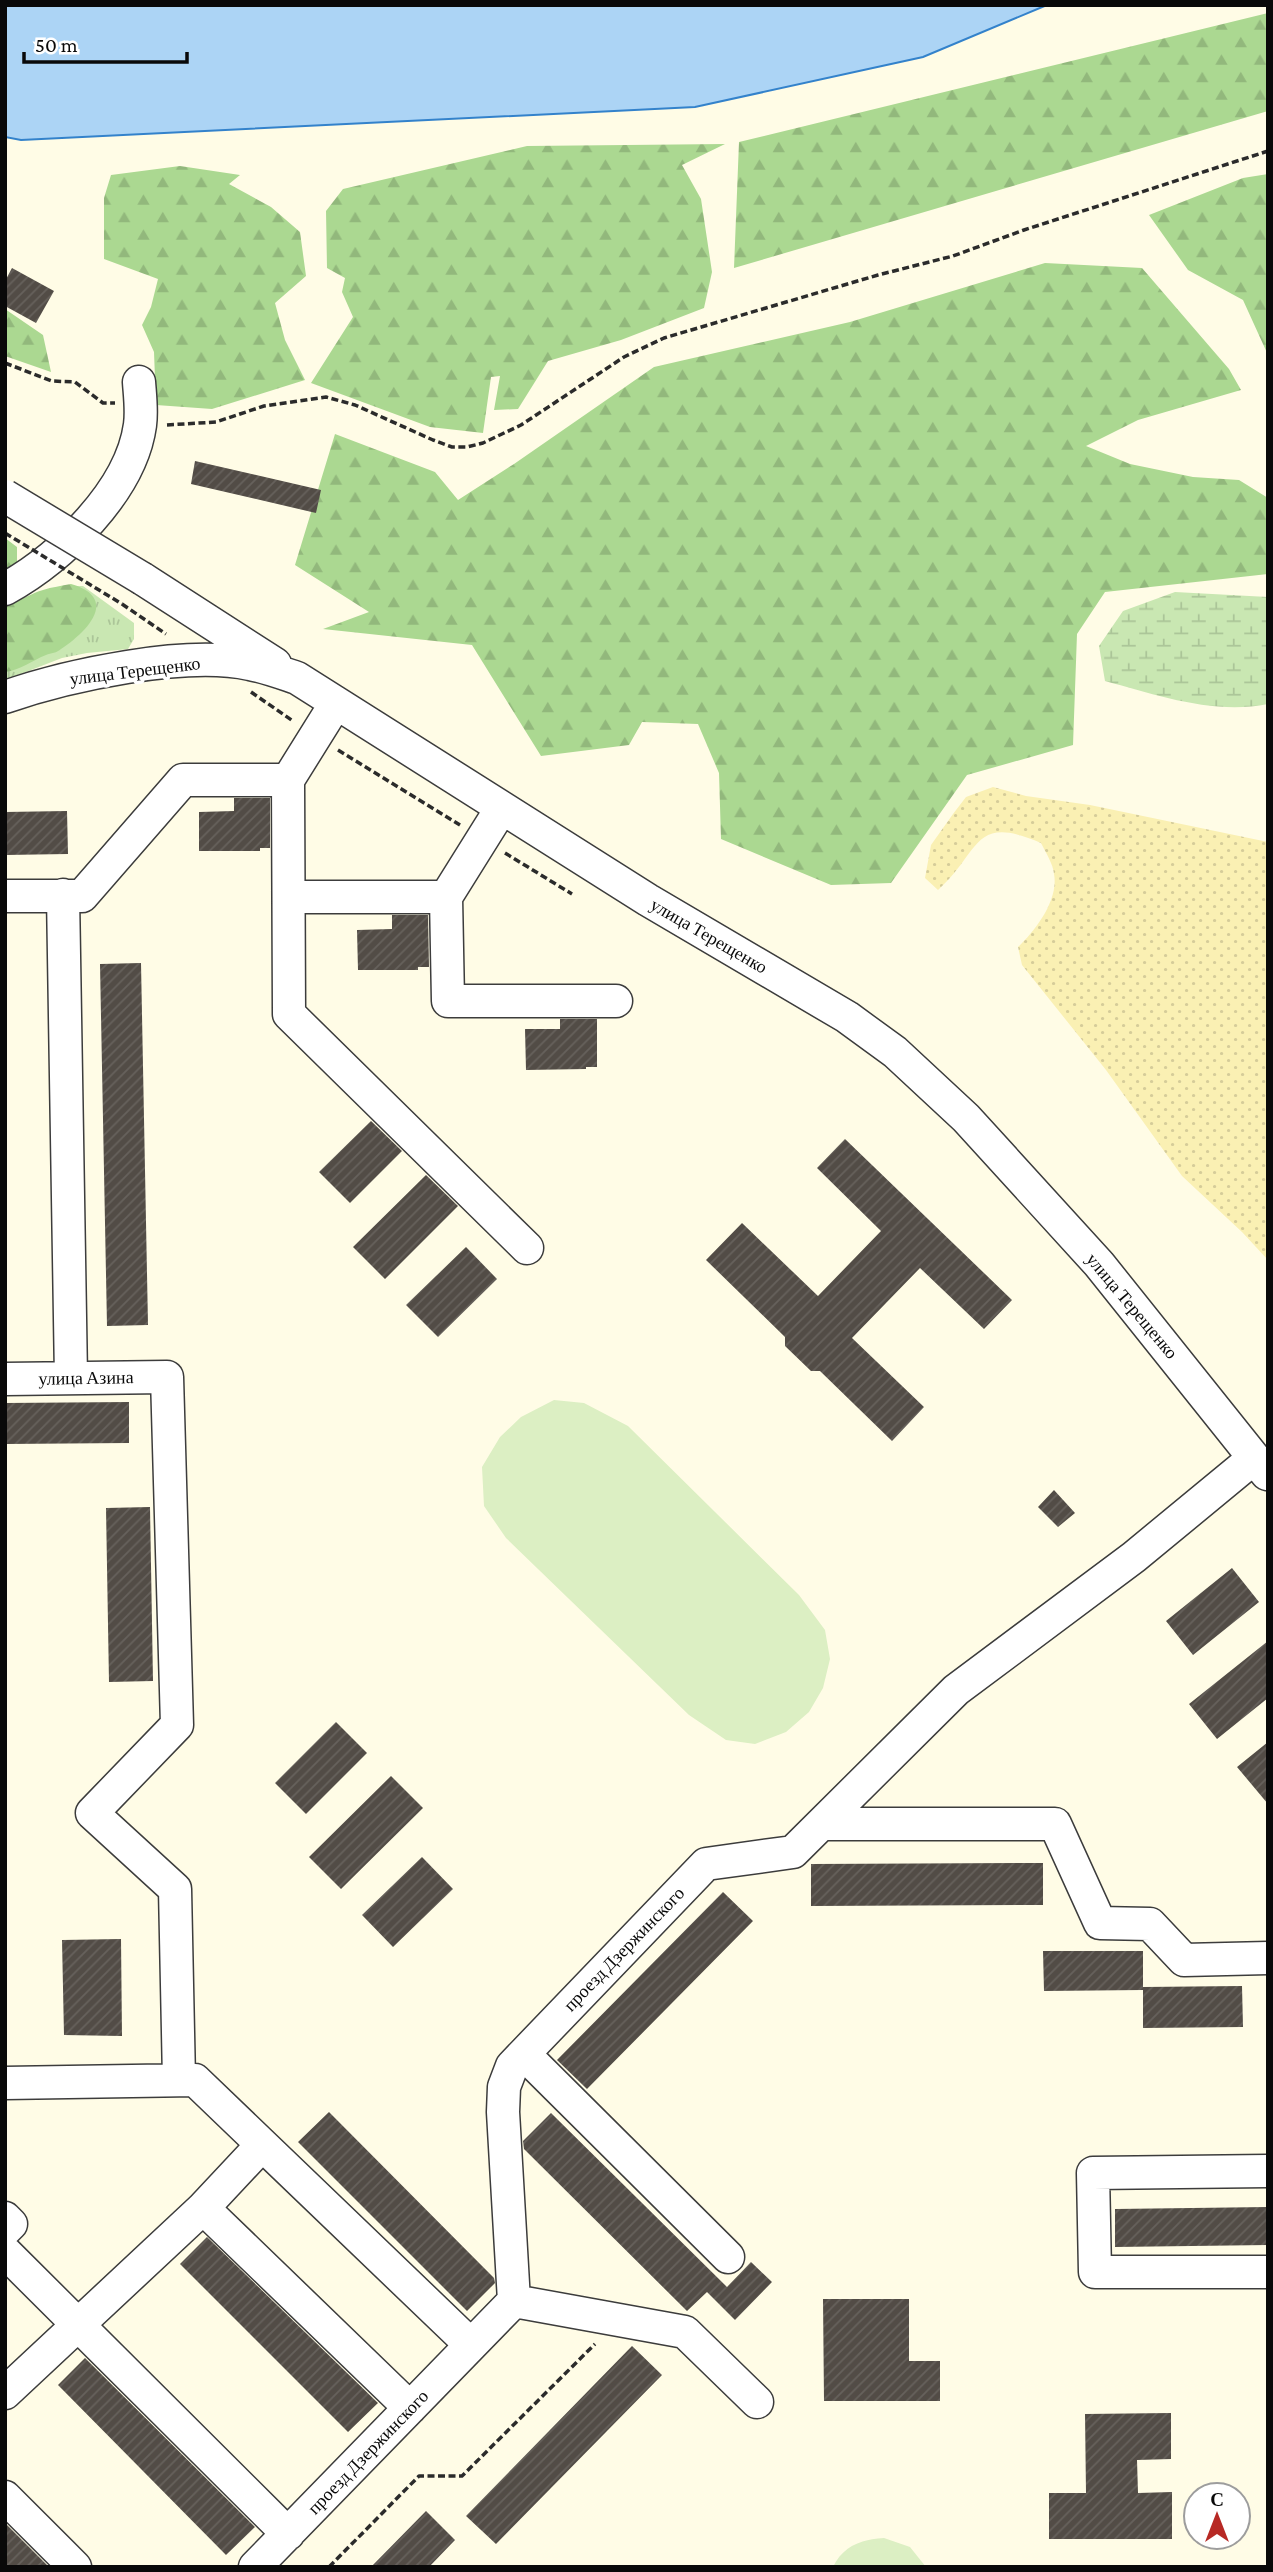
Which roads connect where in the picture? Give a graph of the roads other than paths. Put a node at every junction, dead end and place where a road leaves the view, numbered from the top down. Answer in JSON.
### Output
{"nodes":[{"id":1,"x":140,"y":403,"type":"road end"},
{"id":2,"x":5,"y":496,"type":"edge"},
{"id":3,"x":5,"y":589,"type":"edge"},
{"id":4,"x":297,"y":678,"type":"junction"},
{"id":5,"x":5,"y":697,"type":"edge"},
{"id":6,"x":337,"y":703,"type":"junction"},
{"id":7,"x":288,"y":780,"type":"junction"},
{"id":8,"x":501,"y":809,"type":"junction"},
{"id":9,"x":63,"y":895,"type":"junction"},
{"id":10,"x":5,"y":896,"type":"edge"},
{"id":11,"x":289,"y":897,"type":"junction"},
{"id":12,"x":446,"y":897,"type":"junction"},
{"id":13,"x":616,"y":1001,"type":"dead end"},
{"id":14,"x":527,"y":1248,"type":"dead end"},
{"id":15,"x":71,"y":1378,"type":"junction"},
{"id":16,"x":5,"y":1379,"type":"edge"},
{"id":17,"x":1261,"y":1466,"type":"edge"},
{"id":18,"x":824,"y":1824,"type":"junction"},
{"id":19,"x":1268,"y":1958,"type":"edge"},
{"id":20,"x":524,"y":2054,"type":"junction"},
{"id":21,"x":179,"y":2080,"type":"junction"},
{"id":22,"x":5,"y":2083,"type":"edge"},
{"id":23,"x":262,"y":2145,"type":"junction"},
{"id":24,"x":1268,"y":2171,"type":"edge"},
{"id":25,"x":203,"y":2208,"type":"junction"},
{"id":26,"x":5,"y":2218,"type":"edge"},
{"id":27,"x":5,"y":2230,"type":"edge"},
{"id":28,"x":5,"y":2252,"type":"edge"},
{"id":29,"x":728,"y":2257,"type":"dead end"},
{"id":30,"x":1268,"y":2272,"type":"edge"},
{"id":31,"x":514,"y":2301,"type":"junction"},
{"id":32,"x":77,"y":2324,"type":"junction"},
{"id":33,"x":471,"y":2345,"type":"junction"},
{"id":34,"x":5,"y":2393,"type":"edge"},
{"id":35,"x":757,"y":2402,"type":"dead end"},
{"id":36,"x":410,"y":2408,"type":"junction"},
{"id":37,"x":5,"y":2497,"type":"edge"},
{"id":38,"x":288,"y":2534,"type":"junction"},
{"id":39,"x":75,"y":2567,"type":"edge"},
{"id":40,"x":256,"y":2567,"type":"edge"}],
"edges":[{"from":1,"to":3,"type":"street"},
{"from":2,"to":4,"type":"street","bridge":true},
{"from":4,"to":5,"type":"street","name":"улица Терещенко"},
{"from":4,"to":6,"type":"street","name":"улица Терещенко"},
{"from":6,"to":7,"type":"street"},
{"from":6,"to":8,"type":"street","name":"улица Терещенко"},
{"from":7,"to":9,"type":"street"},
{"from":7,"to":11,"type":"street"},
{"from":8,"to":12,"type":"street"},
{"from":8,"to":17,"type":"street","name":"улица Терещенко"},
{"from":9,"to":10,"type":"street"},
{"from":9,"to":15,"type":"street"},
{"from":11,"to":12,"type":"street"},
{"from":11,"to":14,"type":"street"},
{"from":12,"to":13,"type":"street"},
{"from":15,"to":16,"type":"street","name":"улица Азина"},
{"from":15,"to":21,"type":"street","name":"улица Азина"},
{"from":17,"to":18,"type":"street","name":"проезд Дзержинского"},
{"from":18,"to":19,"type":"street"},
{"from":18,"to":20,"type":"street","name":"проезд Дзержинского"},
{"from":20,"to":29,"type":"street"},
{"from":20,"to":31,"type":"street","name":"проезд Дзержинского"},
{"from":21,"to":22,"type":"street"},
{"from":21,"to":23,"type":"street"},
{"from":23,"to":25,"type":"street"},
{"from":23,"to":33,"type":"street"},
{"from":24,"to":30,"type":"street"},
{"from":25,"to":32,"type":"street"},
{"from":25,"to":36,"type":"street"},
{"from":26,"to":27,"type":"street"},
{"from":28,"to":32,"type":"street"},
{"from":31,"to":33,"type":"street","name":"проезд Дзержинского"},
{"from":31,"to":35,"type":"street"},
{"from":32,"to":34,"type":"street"},
{"from":32,"to":38,"type":"street"},
{"from":33,"to":36,"type":"street","name":"проезд Дзержинского"},
{"from":36,"to":38,"type":"street","name":"проезд Дзержинского"},
{"from":37,"to":39,"type":"street"},
{"from":38,"to":40,"type":"street","name":"проезд Дзержинского"}]}
